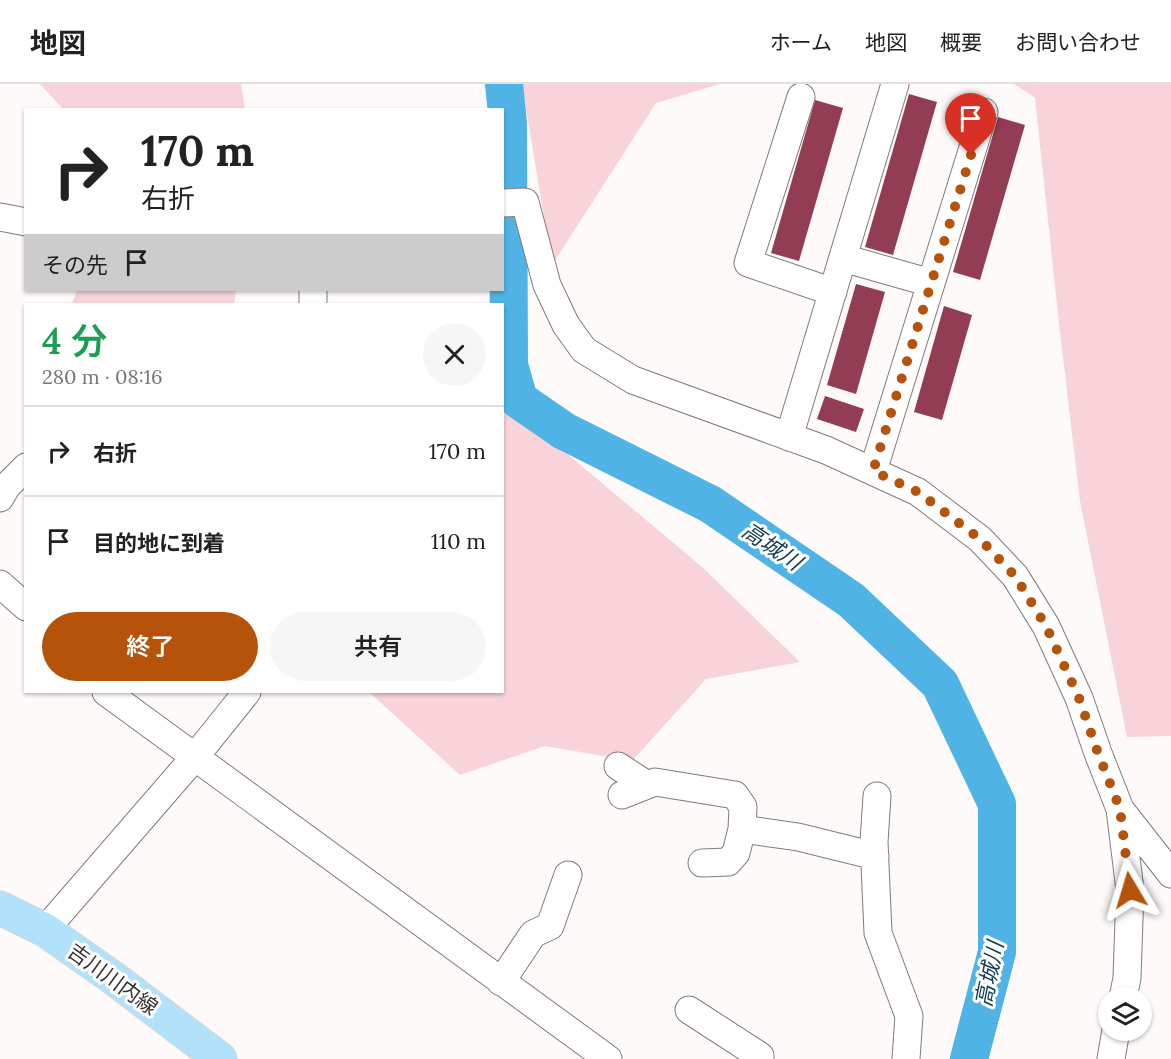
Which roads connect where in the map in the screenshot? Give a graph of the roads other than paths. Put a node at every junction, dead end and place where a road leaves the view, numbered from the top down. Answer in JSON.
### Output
{"nodes":[{"id":1,"x":895,"y":84,"type":"edge"},
{"id":2,"x":801,"y":97,"type":"dead end"},
{"id":3,"x":984,"y":112,"type":"dead end"},
{"id":4,"x":508,"y":203,"type":"edge"},
{"id":5,"x":0,"y":217,"type":"edge"},
{"id":6,"x":24,"y":222,"type":"edge"},
{"id":7,"x":843,"y":258,"type":"junction"},
{"id":8,"x":931,"y":283,"type":"junction"},
{"id":9,"x":833,"y":292,"type":"junction"},
{"id":10,"x":789,"y":437,"type":"junction"},
{"id":11,"x":24,"y":469,"type":"edge"},
{"id":12,"x":873,"y":471,"type":"junction"},
{"id":13,"x":0,"y":498,"type":"edge"},
{"id":14,"x":0,"y":584,"type":"edge"},
{"id":15,"x":24,"y":605,"type":"edge"},
{"id":16,"x":107,"y":693,"type":"edge"},
{"id":17,"x":246,"y":693,"type":"edge"},
{"id":18,"x":195,"y":758,"type":"junction"},
{"id":19,"x":618,"y":766,"type":"dead end"},
{"id":20,"x":647,"y":785,"type":"junction"},
{"id":21,"x":622,"y":795,"type":"dead end"},
{"id":22,"x":877,"y":796,"type":"dead end"},
{"id":23,"x":1120,"y":809,"type":"junction"},
{"id":24,"x":742,"y":829,"type":"junction"},
{"id":25,"x":875,"y":856,"type":"junction"},
{"id":26,"x":702,"y":863,"type":"dead end"},
{"id":27,"x":1171,"y":874,"type":"edge"},
{"id":28,"x":568,"y":875,"type":"dead end"},
{"id":29,"x":0,"y":908,"type":"edge"},
{"id":30,"x":45,"y":930,"type":"junction"},
{"id":31,"x":501,"y":982,"type":"junction"},
{"id":32,"x":1125,"y":987,"type":"edge"},
{"id":33,"x":689,"y":1010,"type":"dead end"},
{"id":34,"x":1114,"y":1041,"type":"edge"},
{"id":35,"x":220,"y":1059,"type":"edge"},
{"id":36,"x":608,"y":1059,"type":"edge"},
{"id":37,"x":760,"y":1059,"type":"edge"},
{"id":38,"x":906,"y":1059,"type":"edge"},
{"id":39,"x":1111,"y":1059,"type":"edge"}],
"edges":[{"from":1,"to":7,"type":"street"},
{"from":2,"to":9,"type":"street"},
{"from":3,"to":8,"type":"street"},
{"from":4,"to":10,"type":"street"},
{"from":5,"to":6,"type":"street"},
{"from":7,"to":8,"type":"street"},
{"from":7,"to":9,"type":"street"},
{"from":8,"to":12,"type":"street"},
{"from":9,"to":10,"type":"street"},
{"from":10,"to":12,"type":"street"},
{"from":11,"to":13,"type":"street"},
{"from":12,"to":23,"type":"street"},
{"from":14,"to":15,"type":"street"},
{"from":16,"to":18,"type":"street"},
{"from":17,"to":18,"type":"street"},
{"from":18,"to":30,"type":"street"},
{"from":18,"to":31,"type":"street"},
{"from":19,"to":20,"type":"street"},
{"from":20,"to":21,"type":"street"},
{"from":20,"to":24,"type":"street"},
{"from":22,"to":25,"type":"street"},
{"from":23,"to":27,"type":"street"},
{"from":23,"to":32,"type":"street"},
{"from":24,"to":25,"type":"street"},
{"from":24,"to":26,"type":"street"},
{"from":25,"to":38,"type":"street"},
{"from":28,"to":31,"type":"street"},
{"from":29,"to":30,"type":"main road","name":"吉川川内線"},
{"from":30,"to":35,"type":"main road","name":"吉川川内線"},
{"from":31,"to":36,"type":"street"},
{"from":33,"to":37,"type":"street"},
{"from":34,"to":39,"type":"street"}]}
